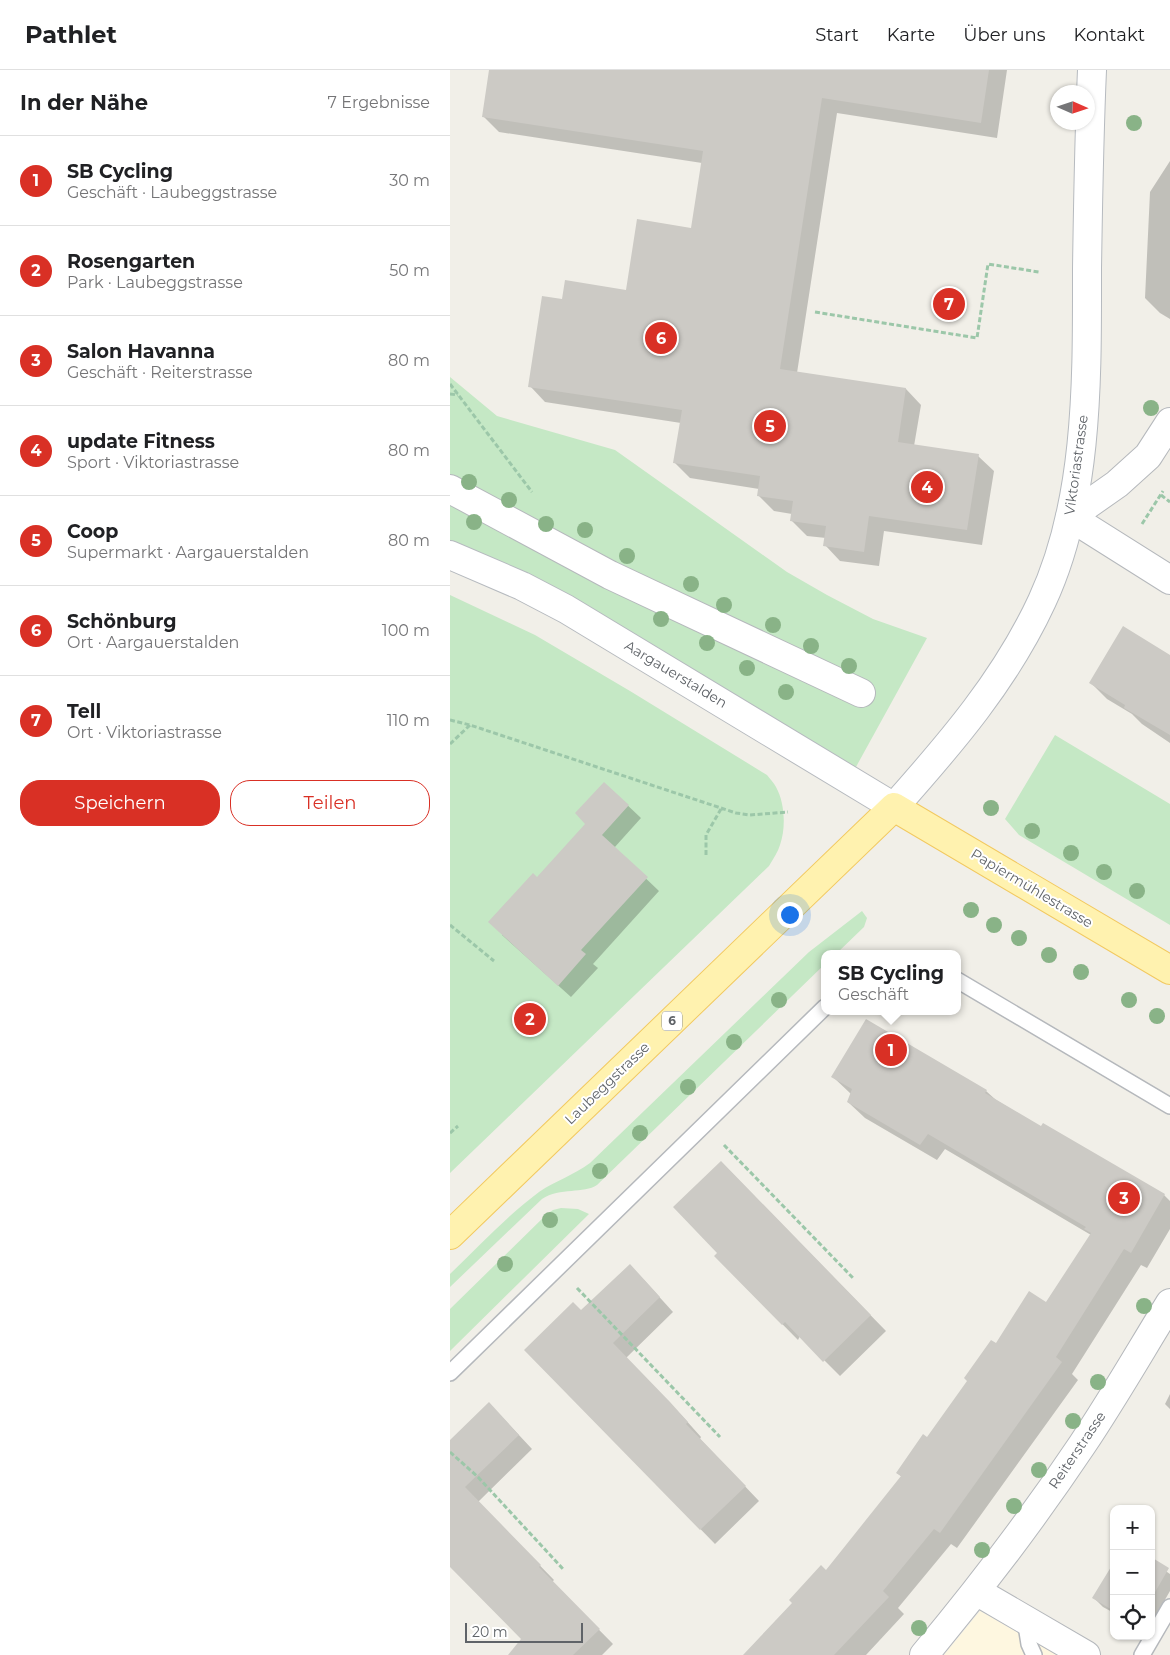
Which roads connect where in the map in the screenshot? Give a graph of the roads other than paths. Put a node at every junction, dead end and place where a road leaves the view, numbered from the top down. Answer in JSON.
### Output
{"nodes":[{"id":1,"x":1092,"y":70,"type":"edge"},
{"id":2,"x":1170,"y":422,"type":"edge"},
{"id":3,"x":450,"y":489,"type":"edge"},
{"id":4,"x":1070,"y":517,"type":"junction"},
{"id":5,"x":450,"y":555,"type":"edge"},
{"id":6,"x":1170,"y":580,"type":"edge"},
{"id":7,"x":861,"y":693,"type":"dead end"},
{"id":8,"x":894,"y":806,"type":"junction"},
{"id":9,"x":1170,"y":970,"type":"edge"},
{"id":10,"x":961,"y":982,"type":"edge"},
{"id":11,"x":821,"y":1011,"type":"edge"},
{"id":12,"x":1170,"y":1106,"type":"edge"},
{"id":13,"x":450,"y":1235,"type":"edge"},
{"id":14,"x":1170,"y":1303,"type":"edge"},
{"id":15,"x":450,"y":1373,"type":"edge"},
{"id":16,"x":976,"y":1591,"type":"junction"},
{"id":17,"x":1170,"y":1606,"type":"edge"},
{"id":18,"x":1025,"y":1619,"type":"junction"},
{"id":19,"x":924,"y":1655,"type":"edge"},
{"id":20,"x":1034,"y":1655,"type":"edge"},
{"id":21,"x":1086,"y":1655,"type":"edge"},
{"id":22,"x":1142,"y":1655,"type":"edge"}],
"edges":[{"from":1,"to":4,"type":"main road","name":"Viktoriastrasse"},
{"from":2,"to":4,"type":"main road"},
{"from":3,"to":7,"type":"main road"},
{"from":4,"to":6,"type":"main road"},
{"from":4,"to":8,"type":"main road","name":"Viktoriastrasse"},
{"from":5,"to":8,"type":"main road","name":"Aargauerstalden"},
{"from":8,"to":9,"type":"main road","name":"Papiermühlestrasse"},
{"from":8,"to":13,"type":"main road","name":"Laubeggstrasse","number":"6"},
{"from":10,"to":12,"type":"lane"},
{"from":11,"to":15,"type":"lane"},
{"from":14,"to":16,"type":"main road","name":"Reiterstrasse"},
{"from":16,"to":18,"type":"main road"},
{"from":16,"to":19,"type":"main road","name":"Reiterstrasse"},
{"from":17,"to":22,"type":"lane"},
{"from":18,"to":20,"type":"lane"},
{"from":18,"to":21,"type":"main road"}]}
